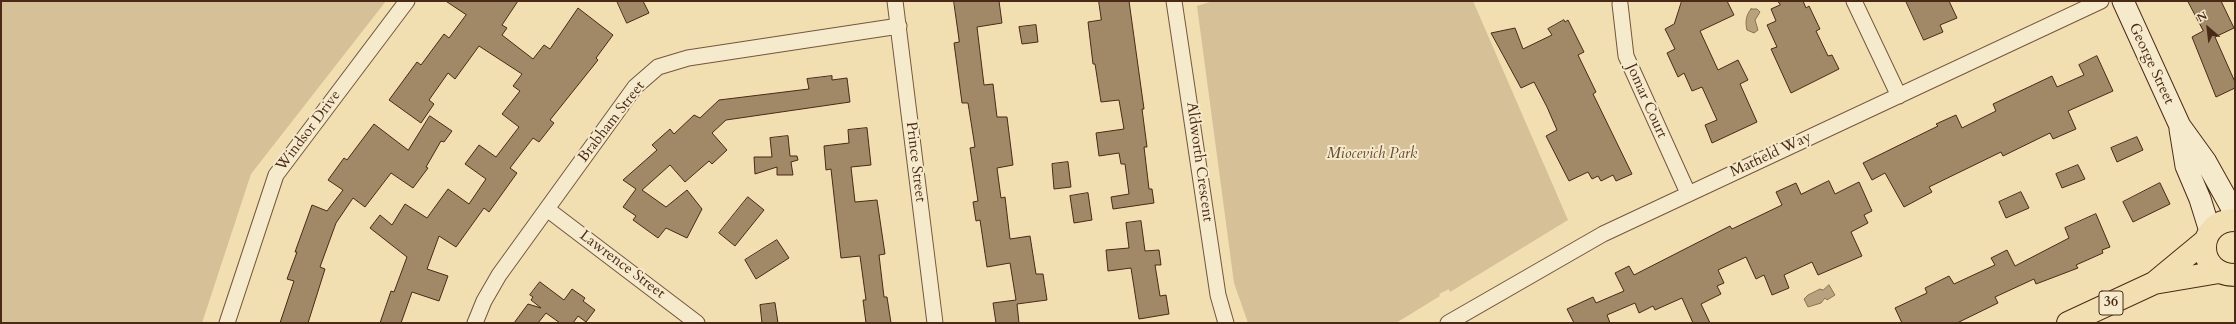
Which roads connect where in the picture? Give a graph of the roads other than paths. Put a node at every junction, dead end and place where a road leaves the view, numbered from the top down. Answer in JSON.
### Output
{"nodes":[{"id":1,"x":406,"y":1,"type":"edge"},
{"id":2,"x":895,"y":1,"type":"edge"},
{"id":3,"x":1174,"y":1,"type":"edge"},
{"id":4,"x":1854,"y":1,"type":"edge"},
{"id":5,"x":2101,"y":1,"type":"edge"},
{"id":6,"x":2123,"y":1,"type":"edge"},
{"id":7,"x":1620,"y":4,"type":"dead end"},
{"id":8,"x":899,"y":26,"type":"junction"},
{"id":9,"x":1898,"y":96,"type":"junction"},
{"id":10,"x":2180,"y":126,"type":"junction"},
{"id":11,"x":1688,"y":193,"type":"junction"},
{"id":12,"x":547,"y":209,"type":"junction"},
{"id":13,"x":2235,"y":214,"type":"edge"},
{"id":14,"x":2235,"y":220,"type":"edge"},
{"id":15,"x":2208,"y":236,"type":"junction"},
{"id":16,"x":2230,"y":276,"type":"edge"},
{"id":17,"x":2154,"y":283,"type":"junction"},
{"id":18,"x":227,"y":323,"type":"edge"},
{"id":19,"x":474,"y":323,"type":"edge"},
{"id":20,"x":697,"y":323,"type":"edge"},
{"id":21,"x":935,"y":323,"type":"edge"},
{"id":22,"x":1226,"y":323,"type":"edge"},
{"id":23,"x":1448,"y":323,"type":"edge"},
{"id":24,"x":2068,"y":323,"type":"edge"}],
"edges":[{"from":1,"to":18,"type":"street","name":"Windsor Drive"},
{"from":2,"to":8,"type":"street","name":"Prince Street"},
{"from":3,"to":22,"type":"street","name":"Aldworth Crescent"},
{"from":4,"to":9,"type":"street"},
{"from":5,"to":9,"type":"street","name":"Matfield Way"},
{"from":6,"to":10,"type":"main road","name":"George Street"},
{"from":7,"to":11,"type":"street","name":"Jomar Court"},
{"from":8,"to":12,"type":"street","name":"Brabham Street"},
{"from":8,"to":21,"type":"street","name":"Prince Street"},
{"from":9,"to":11,"type":"street","name":"Matfield Way"},
{"from":10,"to":13,"type":"main road","name":"George Street"},
{"from":10,"to":15,"type":"main road","name":"George Street"},
{"from":11,"to":23,"type":"street","name":"Matfield Way"},
{"from":12,"to":19,"type":"street","name":"Brabham Street"},
{"from":12,"to":20,"type":"street","name":"Lawrence Street"},
{"from":14,"to":15,"type":"main road"},
{"from":15,"to":16,"type":"main road"},
{"from":15,"to":17,"type":"main road","number":"36"},
{"from":16,"to":17,"type":"main road","number":"36"},
{"from":17,"to":24,"type":"main road","number":"36"}]}
